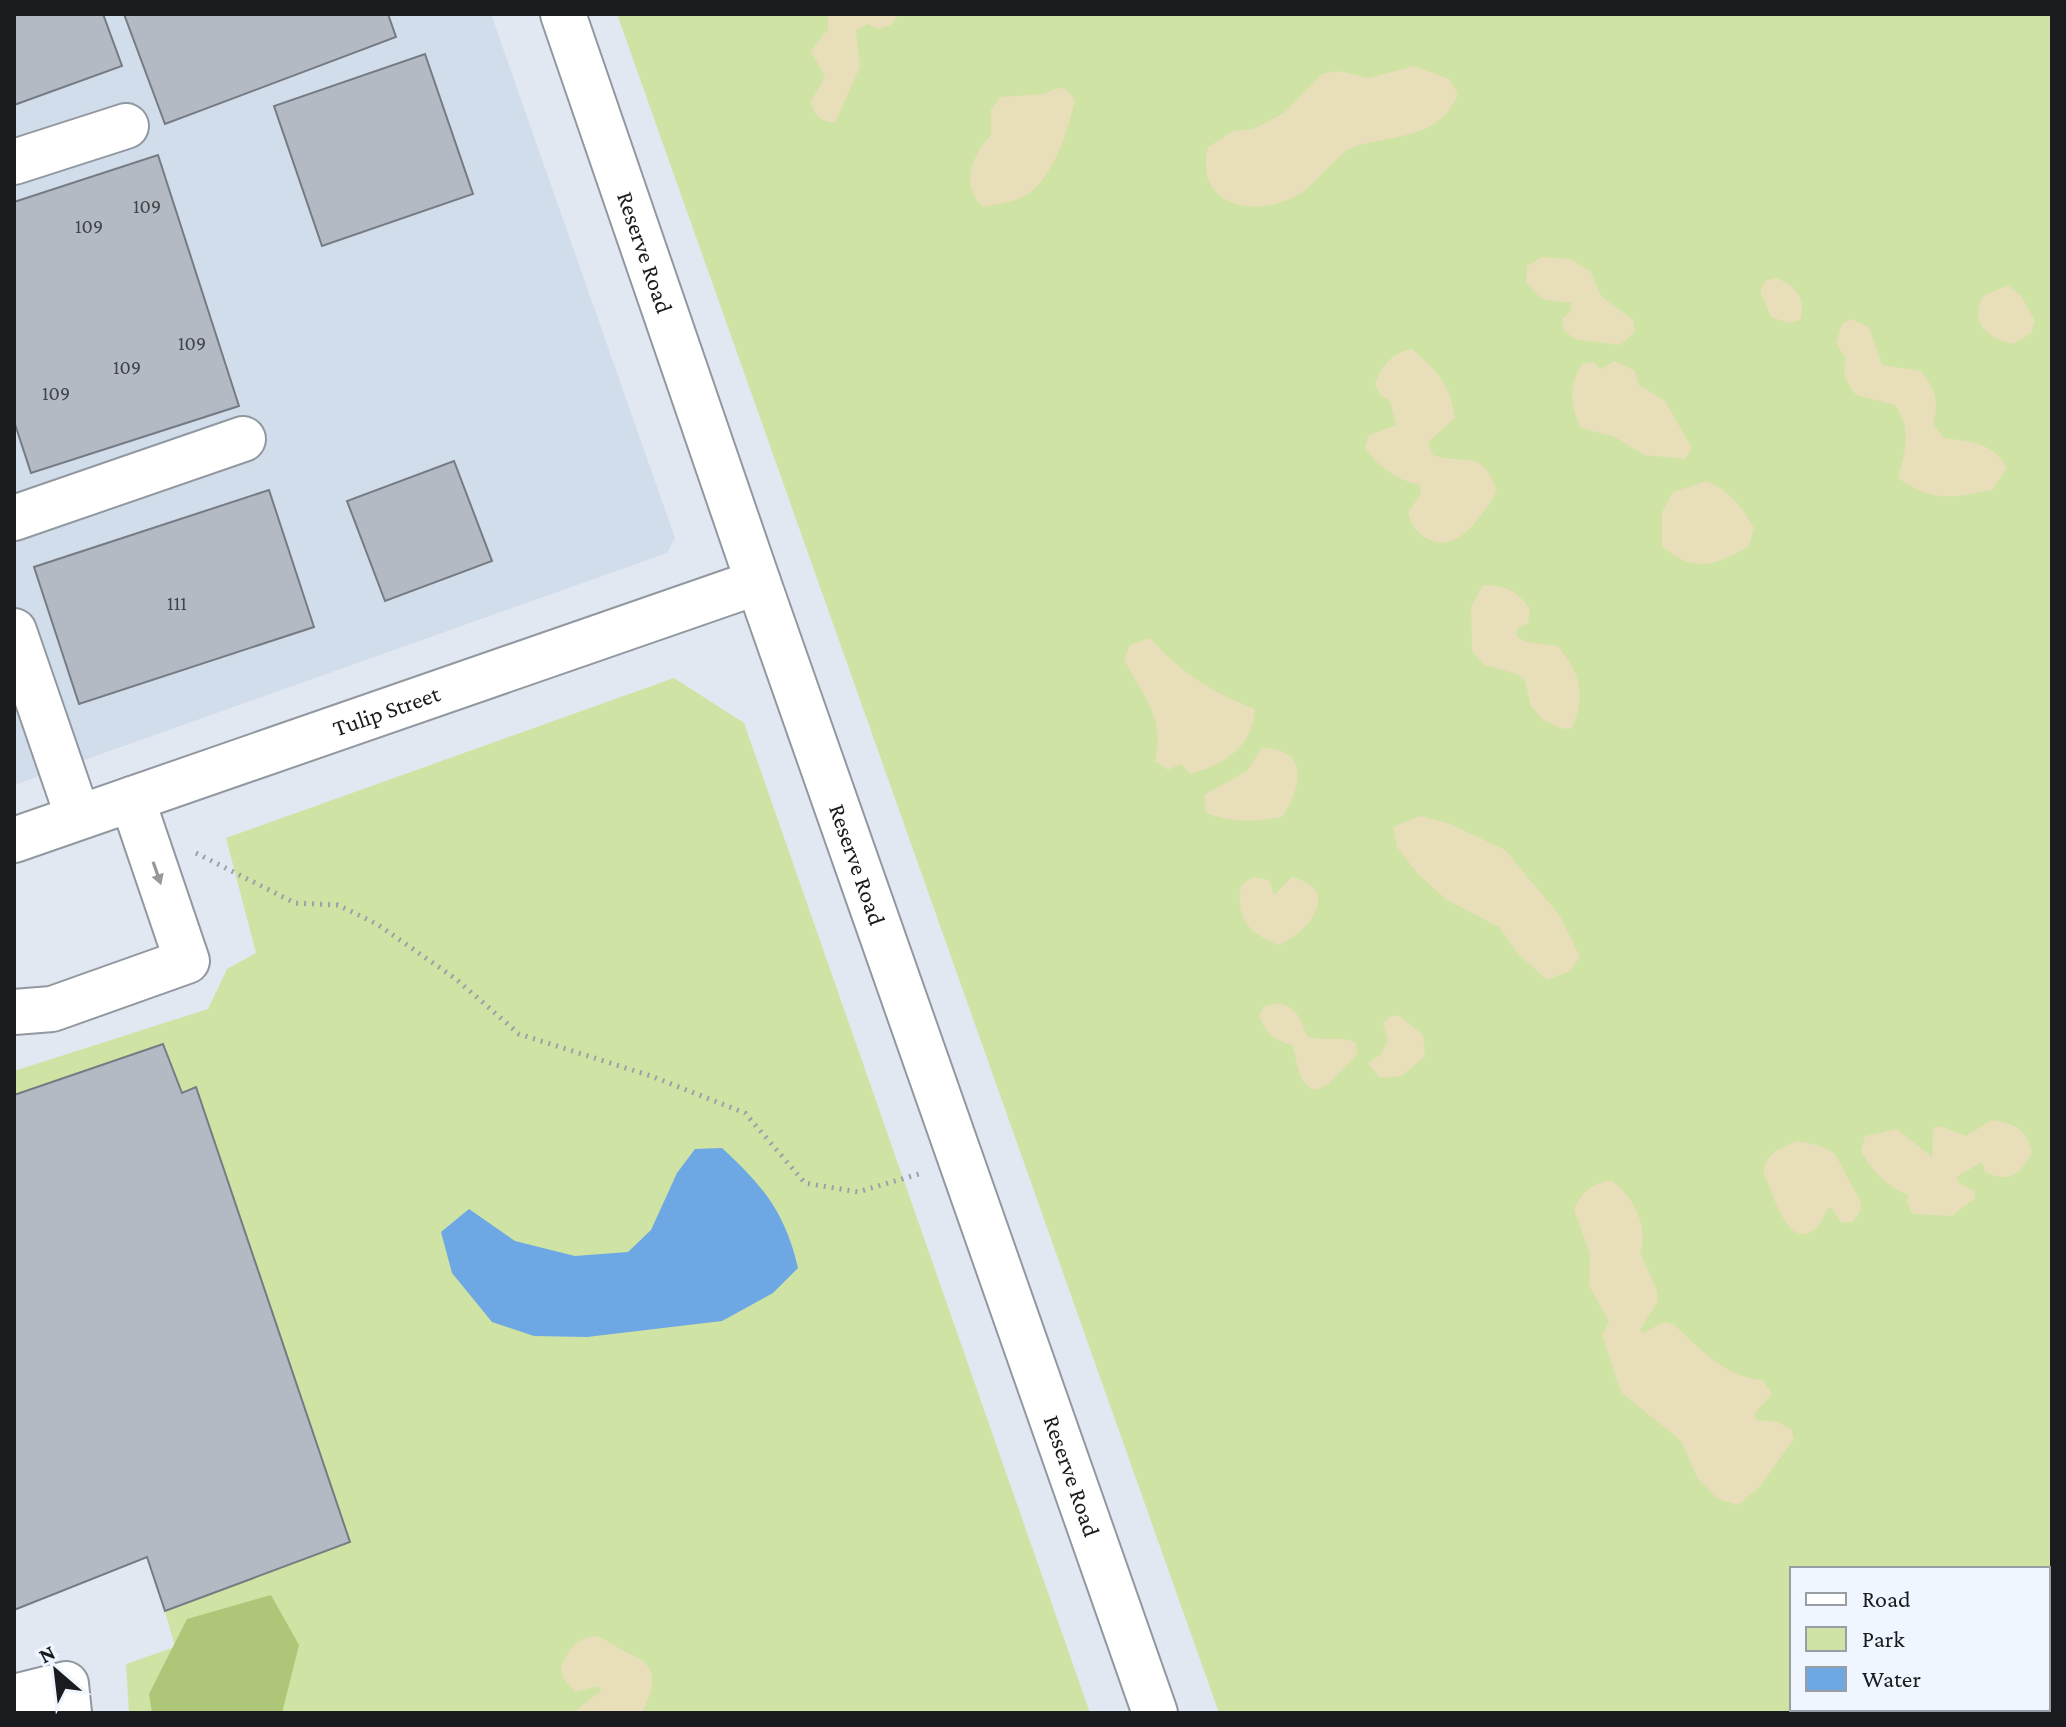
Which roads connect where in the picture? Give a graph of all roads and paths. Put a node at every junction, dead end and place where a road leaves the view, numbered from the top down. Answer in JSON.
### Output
{"nodes":[{"id":1,"x":563,"y":14,"type":"edge"},
{"id":2,"x":126,"y":126,"type":"dead end"},
{"id":3,"x":14,"y":162,"type":"edge"},
{"id":4,"x":243,"y":439,"type":"dead end"},
{"id":5,"x":14,"y":518,"type":"edge"},
{"id":6,"x":758,"y":582,"type":"junction"},
{"id":7,"x":14,"y":631,"type":"edge"},
{"id":8,"x":132,"y":799,"type":"junction"},
{"id":9,"x":78,"y":817,"type":"junction"},
{"id":10,"x":14,"y":840,"type":"edge"},
{"id":11,"x":182,"y":846,"type":"dead end"},
{"id":12,"x":14,"y":1012,"type":"edge"},
{"id":13,"x":959,"y":1157,"type":"junction"},
{"id":14,"x":14,"y":1697,"type":"edge"},
{"id":15,"x":69,"y":1713,"type":"edge"},
{"id":16,"x":1155,"y":1713,"type":"edge"}],
"edges":[{"from":1,"to":6,"type":"street","name":"Reserve Road"},
{"from":2,"to":3,"type":"street"},
{"from":4,"to":5,"type":"street"},
{"from":6,"to":8,"type":"street","name":"Tulip Street"},
{"from":6,"to":13,"type":"street","name":"Reserve Road"},
{"from":7,"to":9,"type":"street"},
{"from":8,"to":9,"type":"street","name":"Tulip Street"},
{"from":8,"to":12,"type":"street","one_way":true},
{"from":9,"to":10,"type":"street","name":"Tulip Street"},
{"from":11,"to":13,"type":"path"},
{"from":13,"to":16,"type":"street","name":"Reserve Road"},
{"from":14,"to":15,"type":"street"}]}
